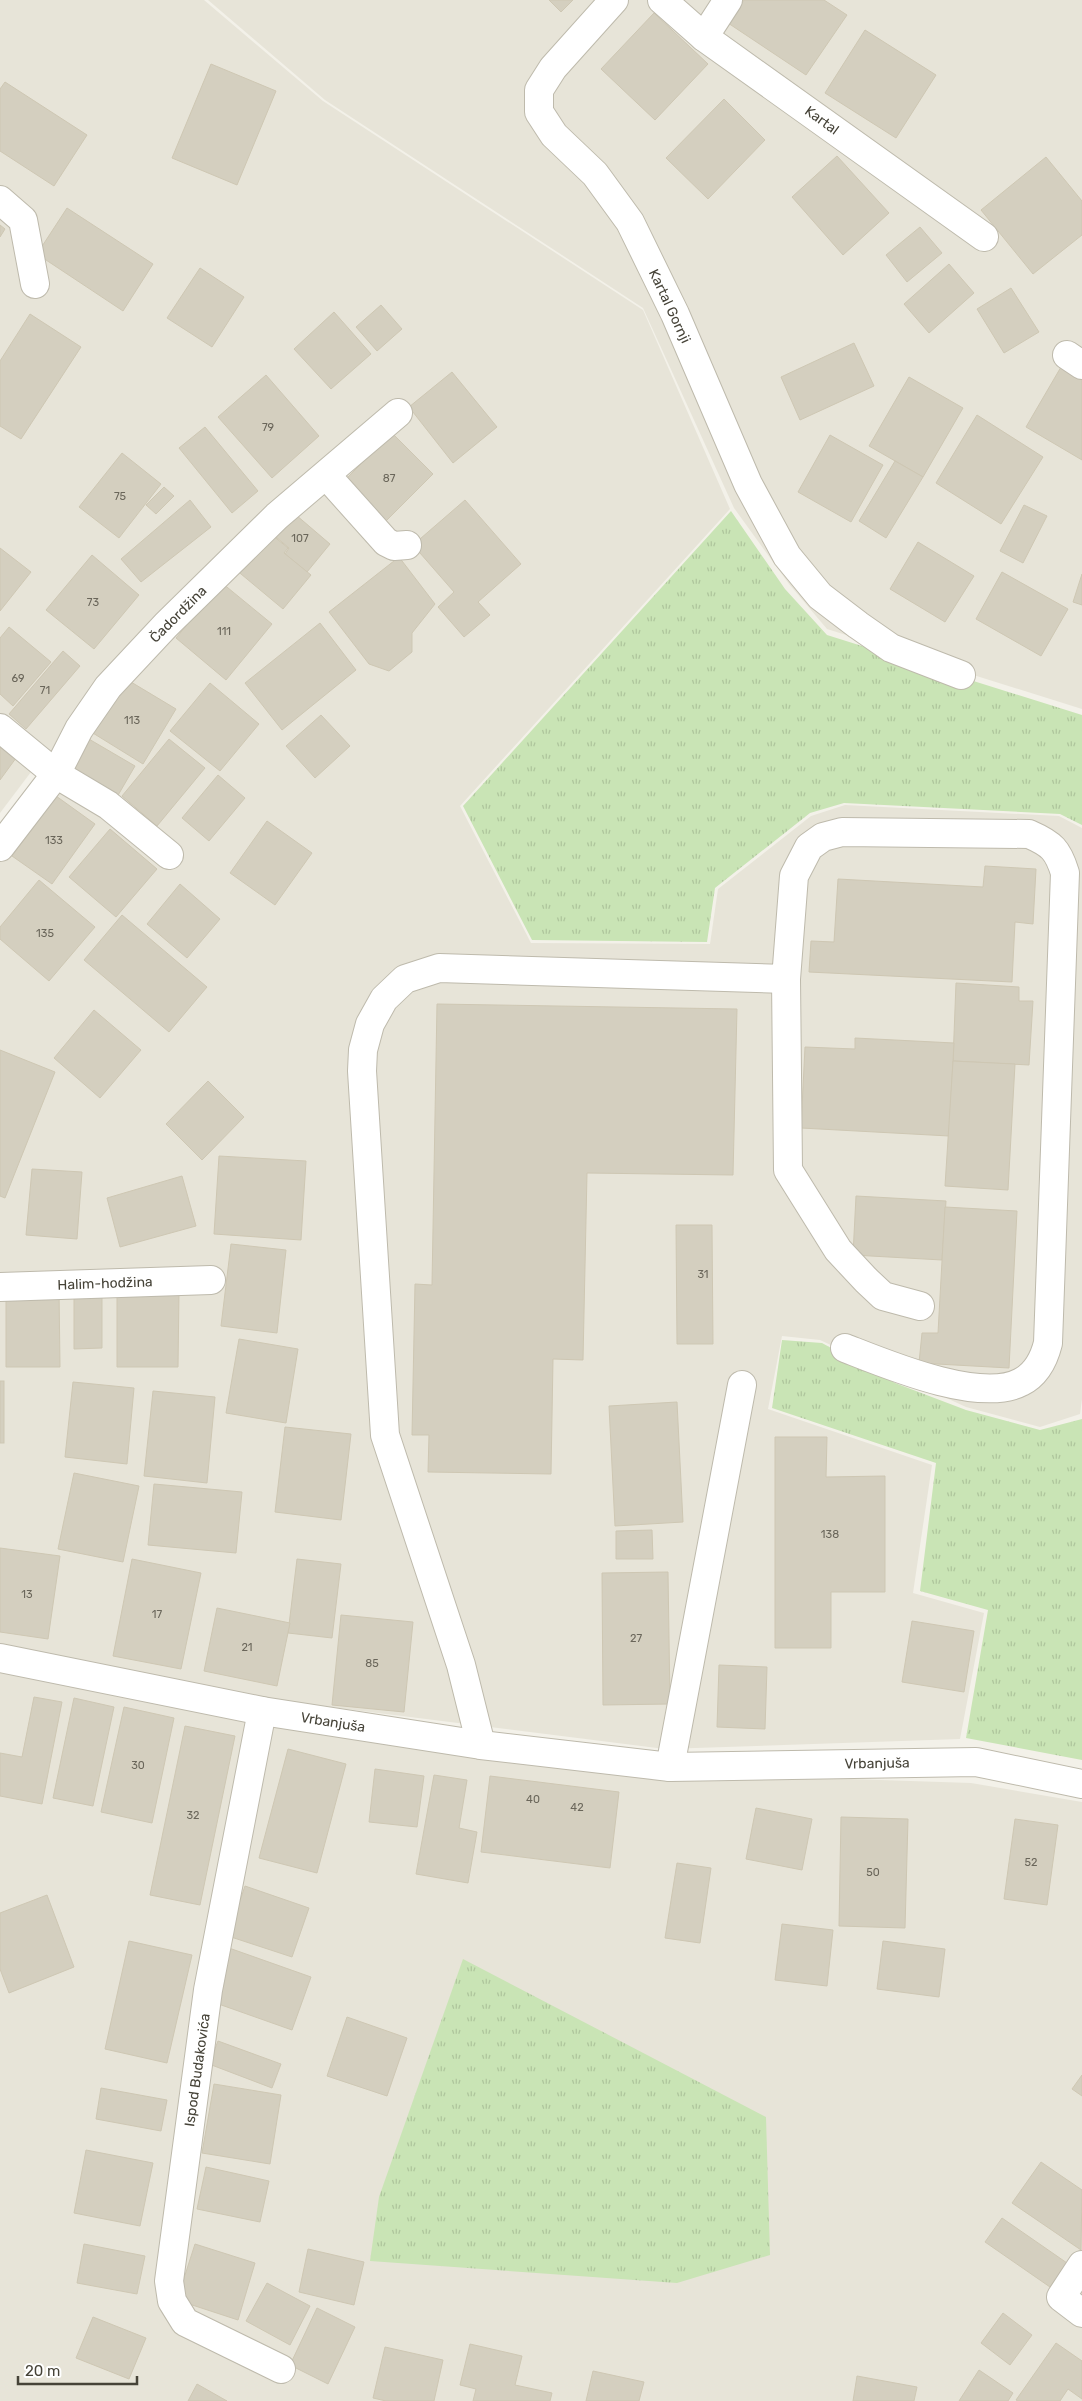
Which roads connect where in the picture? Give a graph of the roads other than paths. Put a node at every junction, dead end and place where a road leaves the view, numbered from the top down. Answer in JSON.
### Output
{"nodes":[{"id":1,"x":614,"y":0,"type":"edge"},
{"id":2,"x":662,"y":0,"type":"edge"},
{"id":3,"x":728,"y":0,"type":"edge"},
{"id":4,"x":704,"y":36,"type":"junction"},
{"id":5,"x":0,"y":200,"type":"edge"},
{"id":6,"x":984,"y":237,"type":"dead end"},
{"id":7,"x":35,"y":284,"type":"dead end"},
{"id":8,"x":398,"y":413,"type":"dead end"},
{"id":9,"x":326,"y":476,"type":"junction"},
{"id":10,"x":407,"y":545,"type":"dead end"},
{"id":11,"x":961,"y":675,"type":"dead end"},
{"id":12,"x":0,"y":728,"type":"edge"},
{"id":13,"x":56,"y":774,"type":"junction"},
{"id":14,"x":0,"y":846,"type":"edge"},
{"id":15,"x":169,"y":855,"type":"dead end"},
{"id":16,"x":786,"y":979,"type":"junction"},
{"id":17,"x":211,"y":1280,"type":"dead end"},
{"id":18,"x":0,"y":1287,"type":"edge"},
{"id":19,"x":920,"y":1306,"type":"dead end"},
{"id":20,"x":846,"y":1348,"type":"dead end"},
{"id":21,"x":742,"y":1386,"type":"dead end"},
{"id":22,"x":0,"y":1658,"type":"edge"},
{"id":23,"x":262,"y":1711,"type":"junction"},
{"id":24,"x":481,"y":1745,"type":"junction"},
{"id":25,"x":670,"y":1767,"type":"junction"},
{"id":26,"x":1082,"y":1784,"type":"edge"},
{"id":27,"x":1082,"y":2265,"type":"edge"},
{"id":28,"x":1082,"y":2313,"type":"edge"},
{"id":29,"x":281,"y":2369,"type":"dead end"}],
"edges":[{"from":1,"to":11,"type":"street","name":"Kartal Gornji"},
{"from":2,"to":4,"type":"street","name":"Kartal"},
{"from":3,"to":4,"type":"street"},
{"from":4,"to":6,"type":"street","name":"Kartal"},
{"from":5,"to":7,"type":"street"},
{"from":8,"to":9,"type":"street","name":"Čadordžina"},
{"from":9,"to":10,"type":"street"},
{"from":9,"to":13,"type":"street","name":"Čadordžina"},
{"from":12,"to":13,"type":"street"},
{"from":13,"to":14,"type":"street","name":"Čadordžina"},
{"from":13,"to":15,"type":"street"},
{"from":16,"to":19,"type":"street"},
{"from":16,"to":20,"type":"street"},
{"from":16,"to":24,"type":"street"},
{"from":17,"to":18,"type":"street","name":"Halim-hodžina"},
{"from":21,"to":25,"type":"street"},
{"from":22,"to":23,"type":"street","name":"Vrbanjuša"},
{"from":23,"to":24,"type":"street","name":"Vrbanjuša"},
{"from":23,"to":29,"type":"street","name":"Ispod Budakovića"},
{"from":24,"to":25,"type":"street","name":"Vrbanjuša"},
{"from":25,"to":26,"type":"street","name":"Vrbanjuša"},
{"from":27,"to":28,"type":"street"}]}
